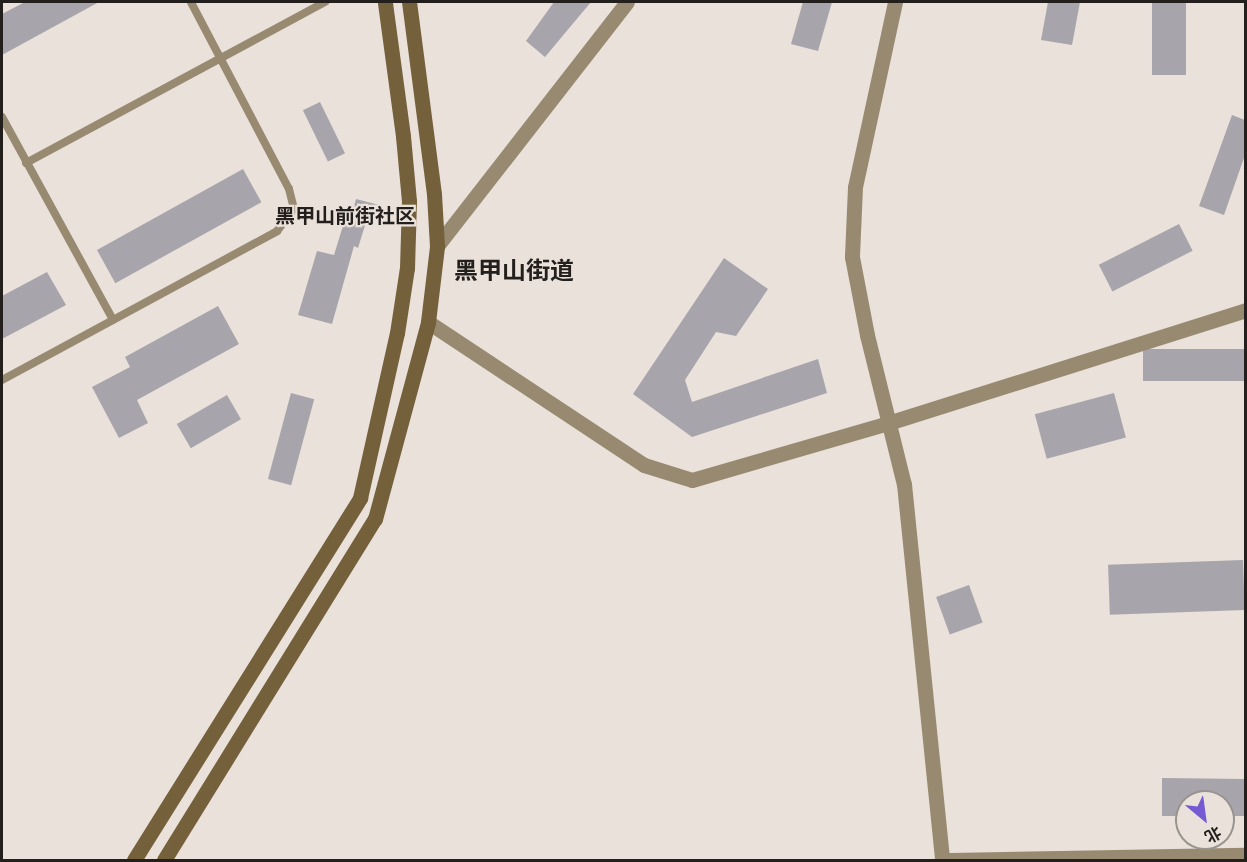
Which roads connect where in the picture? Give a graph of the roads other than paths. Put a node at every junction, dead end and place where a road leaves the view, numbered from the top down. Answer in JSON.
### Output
{"nodes":[{"id":1,"x":191,"y":2,"type":"edge"},
{"id":2,"x":325,"y":2,"type":"edge"},
{"id":3,"x":385,"y":2,"type":"edge"},
{"id":4,"x":409,"y":2,"type":"edge"},
{"id":5,"x":627,"y":2,"type":"edge"},
{"id":6,"x":896,"y":2,"type":"edge"},
{"id":7,"x":221,"y":59,"type":"junction"},
{"id":8,"x":2,"y":117,"type":"edge"},
{"id":9,"x":26,"y":163,"type":"junction"},
{"id":10,"x":437,"y":246,"type":"junction"},
{"id":11,"x":1245,"y":310,"type":"edge"},
{"id":12,"x":113,"y":320,"type":"junction"},
{"id":13,"x":428,"y":322,"type":"junction"},
{"id":14,"x":2,"y":380,"type":"edge"},
{"id":15,"x":888,"y":423,"type":"junction"},
{"id":16,"x":1245,"y":855,"type":"edge"},
{"id":17,"x":134,"y":861,"type":"edge"},
{"id":18,"x":164,"y":861,"type":"edge"},
{"id":19,"x":942,"y":861,"type":"edge"},
{"id":20,"x":950,"y":861,"type":"edge"}],
"edges":[{"from":1,"to":7,"type":"lane"},
{"from":2,"to":7,"type":"lane"},
{"from":3,"to":17,"type":"street"},
{"from":4,"to":10,"type":"street"},
{"from":5,"to":10,"type":"street"},
{"from":6,"to":15,"type":"street"},
{"from":7,"to":9,"type":"lane"},
{"from":7,"to":12,"type":"lane"},
{"from":8,"to":9,"type":"lane"},
{"from":9,"to":12,"type":"lane"},
{"from":10,"to":13,"type":"street"},
{"from":11,"to":15,"type":"street"},
{"from":12,"to":14,"type":"lane"},
{"from":13,"to":15,"type":"street"},
{"from":13,"to":18,"type":"street"},
{"from":15,"to":19,"type":"street"},
{"from":16,"to":20,"type":"street"}]}
